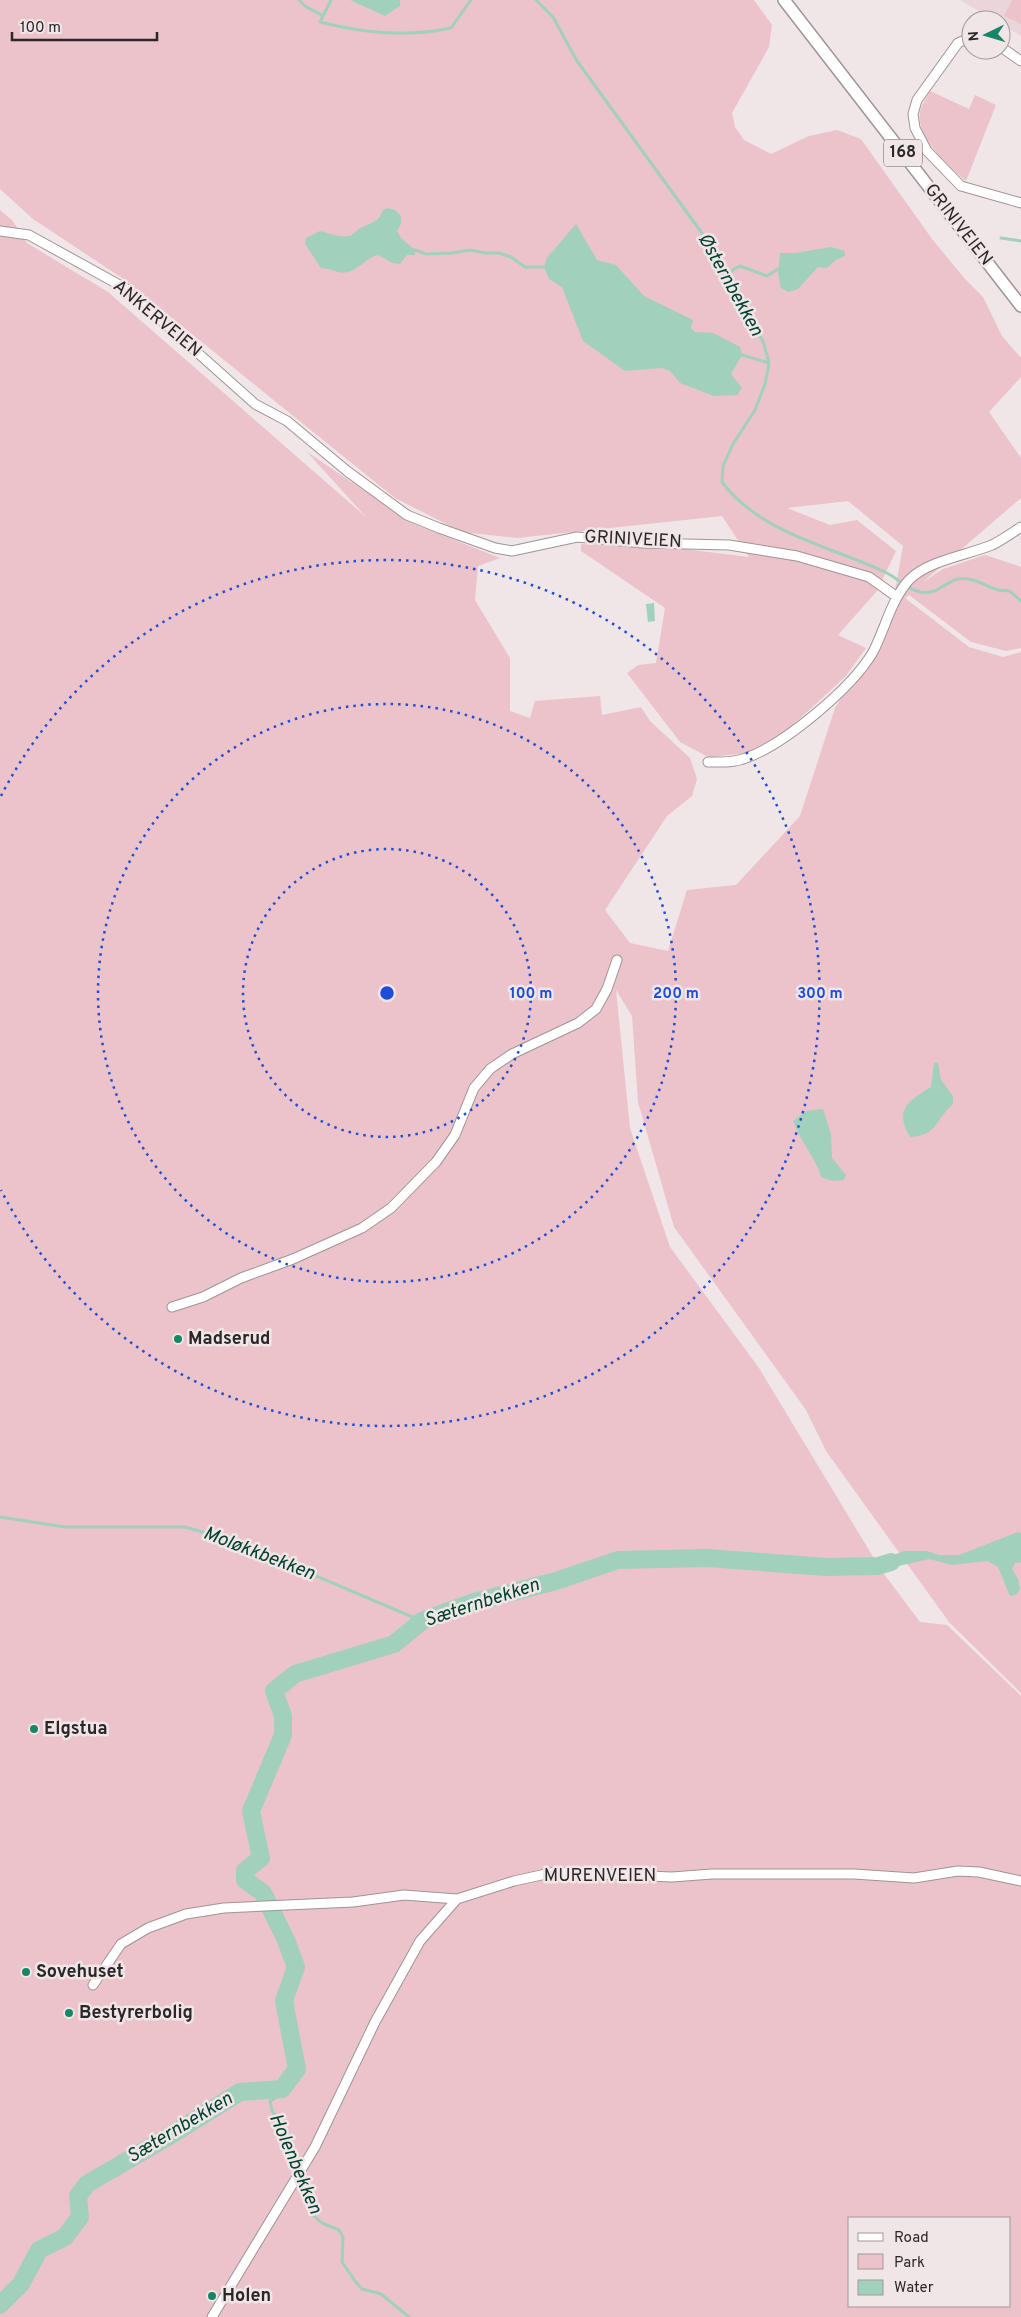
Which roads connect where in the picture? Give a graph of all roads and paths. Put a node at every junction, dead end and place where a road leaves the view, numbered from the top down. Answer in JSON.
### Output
{"nodes":[{"id":1,"x":784,"y":0,"type":"edge"},
{"id":2,"x":961,"y":42,"type":"edge"},
{"id":3,"x":1021,"y":203,"type":"edge"},
{"id":4,"x":0,"y":231,"type":"edge"},
{"id":5,"x":1021,"y":306,"type":"edge"},
{"id":6,"x":255,"y":404,"type":"joint"},
{"id":7,"x":1021,"y":527,"type":"edge"},
{"id":8,"x":899,"y":593,"type":"junction"},
{"id":9,"x":708,"y":762,"type":"dead end"},
{"id":10,"x":617,"y":960,"type":"dead end"},
{"id":11,"x":172,"y":1307,"type":"dead end"},
{"id":12,"x":1021,"y":1880,"type":"edge"},
{"id":13,"x":457,"y":1899,"type":"junction"},
{"id":14,"x":93,"y":1985,"type":"dead end"},
{"id":15,"x":212,"y":2317,"type":"edge"}],
"edges":[{"from":1,"to":5,"type":"main road","name":"GRINIVEIEN","number":"168"},
{"from":2,"to":3,"type":"street"},
{"from":4,"to":6,"type":"street","name":"ANKERVEIEN"},
{"from":6,"to":8,"type":"street","name":"GRINIVEIEN"},
{"from":7,"to":8,"type":"street"},
{"from":8,"to":9,"type":"street"},
{"from":10,"to":11,"type":"street"},
{"from":12,"to":13,"type":"street","name":"MURENVEIEN"},
{"from":13,"to":14,"type":"street"},
{"from":13,"to":15,"type":"street","name":"MURENVEIEN"}]}
